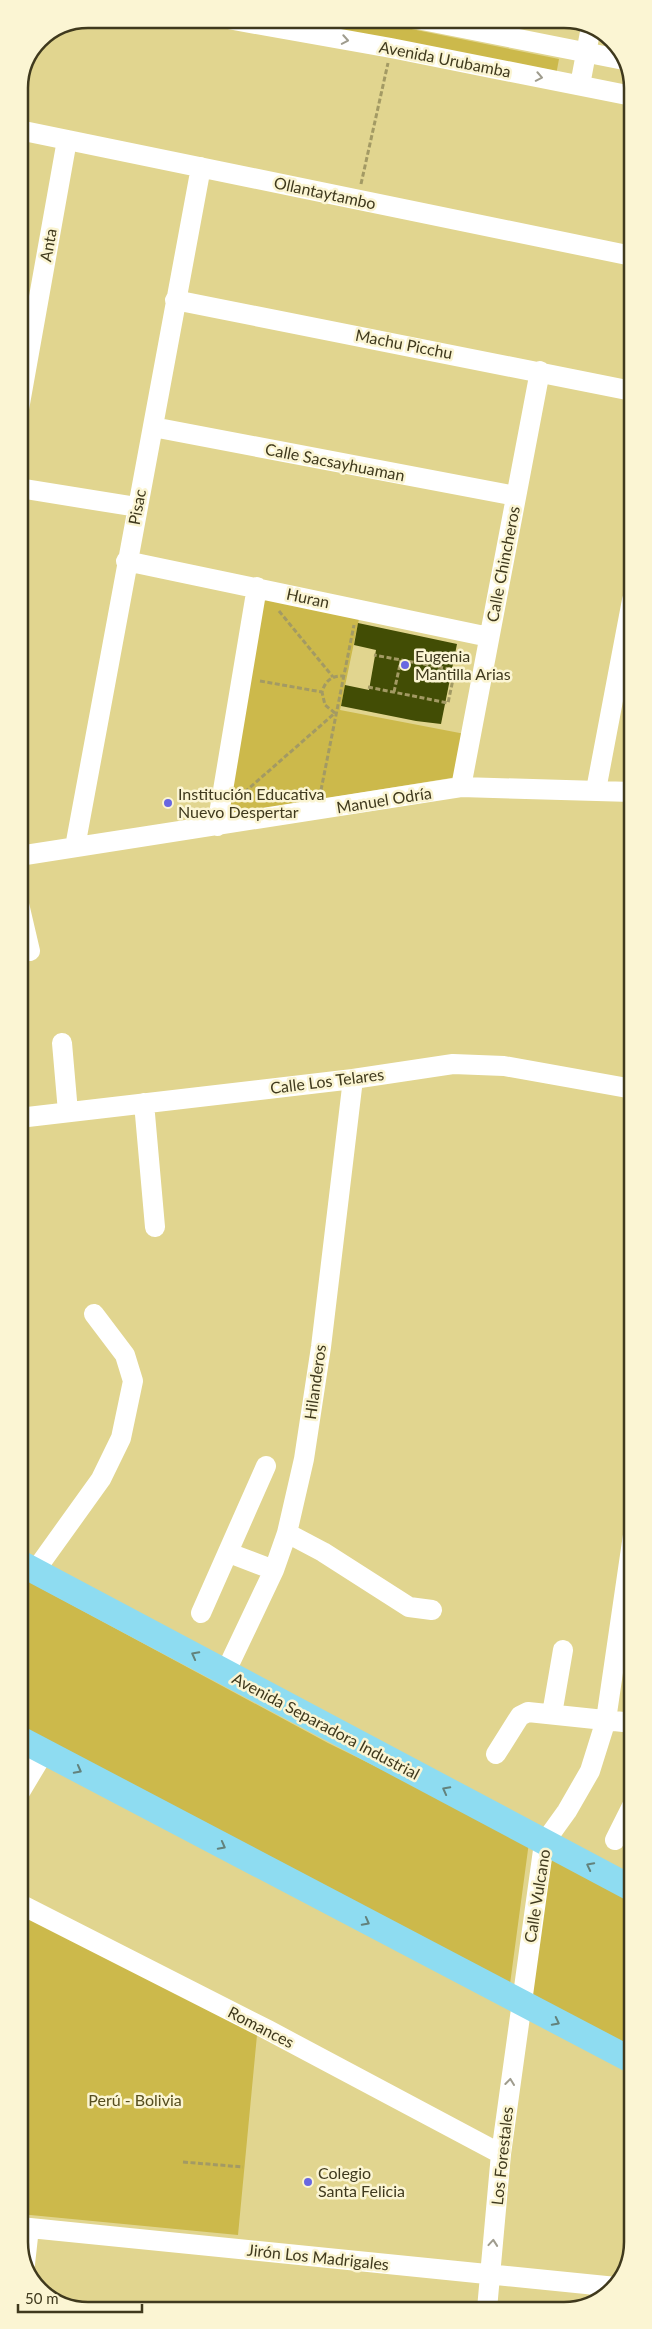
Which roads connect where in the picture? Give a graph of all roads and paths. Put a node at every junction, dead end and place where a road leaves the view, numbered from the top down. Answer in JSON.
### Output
{"nodes":[{"id":1,"x":279,"y":28,"type":"edge"},
{"id":2,"x":463,"y":28,"type":"edge"},
{"id":3,"x":591,"y":34,"type":"edge"},
{"id":4,"x":391,"y":48,"type":"junction"},
{"id":5,"x":586,"y":52,"type":"junction"},
{"id":6,"x":618,"y":59,"type":"edge"},
{"id":7,"x":580,"y":85,"type":"junction"},
{"id":8,"x":624,"y":94,"type":"edge"},
{"id":9,"x":28,"y":132,"type":"edge"},
{"id":10,"x":67,"y":140,"type":"junction"},
{"id":11,"x":202,"y":167,"type":"junction"},
{"id":12,"x":358,"y":199,"type":"junction"},
{"id":13,"x":624,"y":254,"type":"edge"},
{"id":14,"x":175,"y":300,"type":"junction"},
{"id":15,"x":28,"y":358,"type":"edge"},
{"id":16,"x":540,"y":371,"type":"junction"},
{"id":17,"x":624,"y":388,"type":"edge"},
{"id":18,"x":153,"y":427,"type":"junction"},
{"id":19,"x":28,"y":489,"type":"edge"},
{"id":20,"x":516,"y":496,"type":"junction"},
{"id":21,"x":136,"y":507,"type":"junction"},
{"id":22,"x":126,"y":561,"type":"junction"},
{"id":23,"x":257,"y":587,"type":"junction"},
{"id":24,"x":277,"y":609,"type":"dead end"},
{"id":25,"x":355,"y":620,"type":"dead end"},
{"id":26,"x":489,"y":637,"type":"junction"},
{"id":27,"x":624,"y":642,"type":"edge"},
{"id":28,"x":374,"y":655,"type":"dead end"},
{"id":29,"x":401,"y":660,"type":"junction"},
{"id":30,"x":344,"y":676,"type":"junction"},
{"id":31,"x":333,"y":677,"type":"junction"},
{"id":32,"x":256,"y":680,"type":"dead end"},
{"id":33,"x":452,"y":686,"type":"junction"},
{"id":34,"x":368,"y":687,"type":"dead end"},
{"id":35,"x":457,"y":687,"type":"dead end"},
{"id":36,"x":322,"y":692,"type":"junction"},
{"id":37,"x":394,"y":692,"type":"junction"},
{"id":38,"x":336,"y":713,"type":"junction"},
{"id":39,"x":461,"y":788,"type":"junction"},
{"id":40,"x":321,"y":790,"type":"dead end"},
{"id":41,"x":596,"y":790,"type":"junction"},
{"id":42,"x":624,"y":792,"type":"edge"},
{"id":43,"x":235,"y":800,"type":"dead end"},
{"id":44,"x":217,"y":826,"type":"junction"},
{"id":45,"x":75,"y":847,"type":"junction"},
{"id":46,"x":28,"y":855,"type":"edge"},
{"id":47,"x":28,"y":942,"type":"edge"},
{"id":48,"x":30,"y":951,"type":"dead end"},
{"id":49,"x":62,"y":1043,"type":"dead end"},
{"id":50,"x":353,"y":1079,"type":"junction"},
{"id":51,"x":624,"y":1088,"type":"edge"},
{"id":52,"x":144,"y":1103,"type":"junction"},
{"id":53,"x":68,"y":1112,"type":"junction"},
{"id":54,"x":28,"y":1117,"type":"edge"},
{"id":55,"x":155,"y":1227,"type":"dead end"},
{"id":56,"x":94,"y":1314,"type":"dead end"},
{"id":57,"x":266,"y":1466,"type":"dead end"},
{"id":58,"x":287,"y":1533,"type":"junction"},
{"id":59,"x":229,"y":1553,"type":"junction"},
{"id":60,"x":28,"y":1566,"type":"edge"},
{"id":61,"x":28,"y":1568,"type":"edge"},
{"id":62,"x":274,"y":1570,"type":"junction"},
{"id":63,"x":624,"y":1597,"type":"edge"},
{"id":64,"x":432,"y":1610,"type":"dead end"},
{"id":65,"x":201,"y":1612,"type":"dead end"},
{"id":66,"x":563,"y":1650,"type":"dead end"},
{"id":67,"x":226,"y":1671,"type":"junction"},
{"id":68,"x":552,"y":1714,"type":"junction"},
{"id":69,"x":606,"y":1720,"type":"junction"},
{"id":70,"x":624,"y":1722,"type":"edge"},
{"id":71,"x":28,"y":1744,"type":"edge"},
{"id":72,"x":44,"y":1752,"type":"junction"},
{"id":73,"x":496,"y":1754,"type":"dead end"},
{"id":74,"x":28,"y":1779,"type":"edge"},
{"id":75,"x":624,"y":1822,"type":"edge"},
{"id":76,"x":615,"y":1840,"type":"dead end"},
{"id":77,"x":544,"y":1843,"type":"junction"},
{"id":78,"x":624,"y":1884,"type":"edge"},
{"id":79,"x":28,"y":1908,"type":"edge"},
{"id":80,"x":520,"y":2004,"type":"junction"},
{"id":81,"x":624,"y":2056,"type":"edge"},
{"id":82,"x":501,"y":2154,"type":"junction"},
{"id":83,"x":183,"y":2162,"type":"dead end"},
{"id":84,"x":243,"y":2167,"type":"dead end"},
{"id":85,"x":28,"y":2227,"type":"edge"},
{"id":86,"x":491,"y":2274,"type":"junction"},
{"id":87,"x":605,"y":2286,"type":"edge"},
{"id":88,"x":488,"y":2302,"type":"edge"}],
"edges":[{"from":1,"to":4,"type":"street","name":"Avenida Urubamba","one_way":true},
{"from":2,"to":5,"type":"street","name":"Avenida Urubamba"},
{"from":3,"to":5,"type":"street"},
{"from":4,"to":7,"type":"street","name":"Avenida Urubamba","one_way":true},
{"from":4,"to":12,"type":"path"},
{"from":5,"to":6,"type":"street","name":"Avenida Urubamba"},
{"from":5,"to":7,"type":"street"},
{"from":7,"to":8,"type":"street","name":"Avenida Urubamba"},
{"from":9,"to":10,"type":"street","name":"Ollantaytambo"},
{"from":10,"to":11,"type":"street","name":"Ollantaytambo"},
{"from":10,"to":15,"type":"street","name":"Anta"},
{"from":11,"to":12,"type":"street","name":"Ollantaytambo"},
{"from":11,"to":14,"type":"street","name":"Pisac"},
{"from":12,"to":13,"type":"street","name":"Ollantaytambo"},
{"from":14,"to":16,"type":"street","name":"Machu Picchu"},
{"from":14,"to":18,"type":"street","name":"Pisac"},
{"from":16,"to":17,"type":"street","name":"Machu Picchu"},
{"from":16,"to":20,"type":"street","name":"Calle Chincheros"},
{"from":18,"to":20,"type":"street","name":"Calle Sacsayhuaman"},
{"from":18,"to":21,"type":"street","name":"Pisac"},
{"from":19,"to":21,"type":"street"},
{"from":20,"to":26,"type":"street","name":"Calle Chincheros"},
{"from":21,"to":22,"type":"street","name":"Pisac"},
{"from":22,"to":23,"type":"street","name":"Huran"},
{"from":22,"to":45,"type":"street","name":"Pisac"},
{"from":23,"to":26,"type":"street","name":"Huran"},
{"from":23,"to":44,"type":"street"},
{"from":24,"to":31,"type":"path"},
{"from":25,"to":30,"type":"path"},
{"from":26,"to":39,"type":"street","name":"Calle Chincheros"},
{"from":27,"to":41,"type":"street"},
{"from":28,"to":29,"type":"path"},
{"from":29,"to":33,"type":"path"},
{"from":29,"to":37,"type":"path"},
{"from":30,"to":31,"type":"path"},
{"from":30,"to":38,"type":"path"},
{"from":31,"to":36,"type":"path"},
{"from":32,"to":36,"type":"path"},
{"from":33,"to":35,"type":"path"},
{"from":33,"to":37,"type":"path"},
{"from":34,"to":37,"type":"path"},
{"from":36,"to":38,"type":"path"},
{"from":38,"to":40,"type":"path"},
{"from":38,"to":43,"type":"path"},
{"from":39,"to":41,"type":"street","name":"Manuel Odría"},
{"from":39,"to":44,"type":"street","name":"Manuel Odría"},
{"from":41,"to":42,"type":"street","name":"Manuel Odría"},
{"from":44,"to":45,"type":"street","name":"Manuel Odría"},
{"from":45,"to":46,"type":"street","name":"Manuel Odría"},
{"from":47,"to":48,"type":"street"},
{"from":49,"to":53,"type":"street"},
{"from":50,"to":51,"type":"street","name":"Calle Los Telares"},
{"from":50,"to":52,"type":"street","name":"Calle Los Telares"},
{"from":50,"to":58,"type":"street","name":"Hilanderos"},
{"from":52,"to":53,"type":"street","name":"Calle Los Telares"},
{"from":52,"to":55,"type":"street"},
{"from":53,"to":54,"type":"street","name":"Calle Los Telares"},
{"from":56,"to":60,"type":"street"},
{"from":57,"to":59,"type":"street"},
{"from":58,"to":62,"type":"street","name":"Hilanderos"},
{"from":58,"to":64,"type":"street"},
{"from":59,"to":62,"type":"street"},
{"from":59,"to":65,"type":"street"},
{"from":67,"to":61,"type":"main road","name":"Avenida Separadora Industrial","one_way":true},
{"from":62,"to":67,"type":"street","name":"Hilanderos"},
{"from":63,"to":69,"type":"street","name":"Calle Vulcano"},
{"from":66,"to":68,"type":"street"},
{"from":77,"to":67,"type":"main road","name":"Avenida Separadora Industrial","one_way":true},
{"from":68,"to":69,"type":"street"},
{"from":68,"to":73,"type":"street"},
{"from":69,"to":70,"type":"street"},
{"from":69,"to":77,"type":"street","name":"Calle Vulcano"},
{"from":71,"to":72,"type":"main road"},
{"from":72,"to":74,"type":"street"},
{"from":72,"to":80,"type":"main road","one_way":true},
{"from":75,"to":76,"type":"street"},
{"from":78,"to":77,"type":"main road","name":"Avenida Separadora Industrial","one_way":true},
{"from":77,"to":80,"type":"street","name":"Calle Vulcano"},
{"from":79,"to":82,"type":"street","name":"Romances"},
{"from":80,"to":81,"type":"main road","one_way":true},
{"from":82,"to":80,"type":"street","name":"Los Forestales","one_way":true},
{"from":86,"to":82,"type":"street","name":"Los Forestales","one_way":true},
{"from":83,"to":84,"type":"path"},
{"from":85,"to":86,"type":"street","name":"Jirón Los Madrigales"},
{"from":86,"to":87,"type":"street","name":"Jirón Los Madrigales"},
{"from":86,"to":88,"type":"street","name":"Los Forestales"}]}
